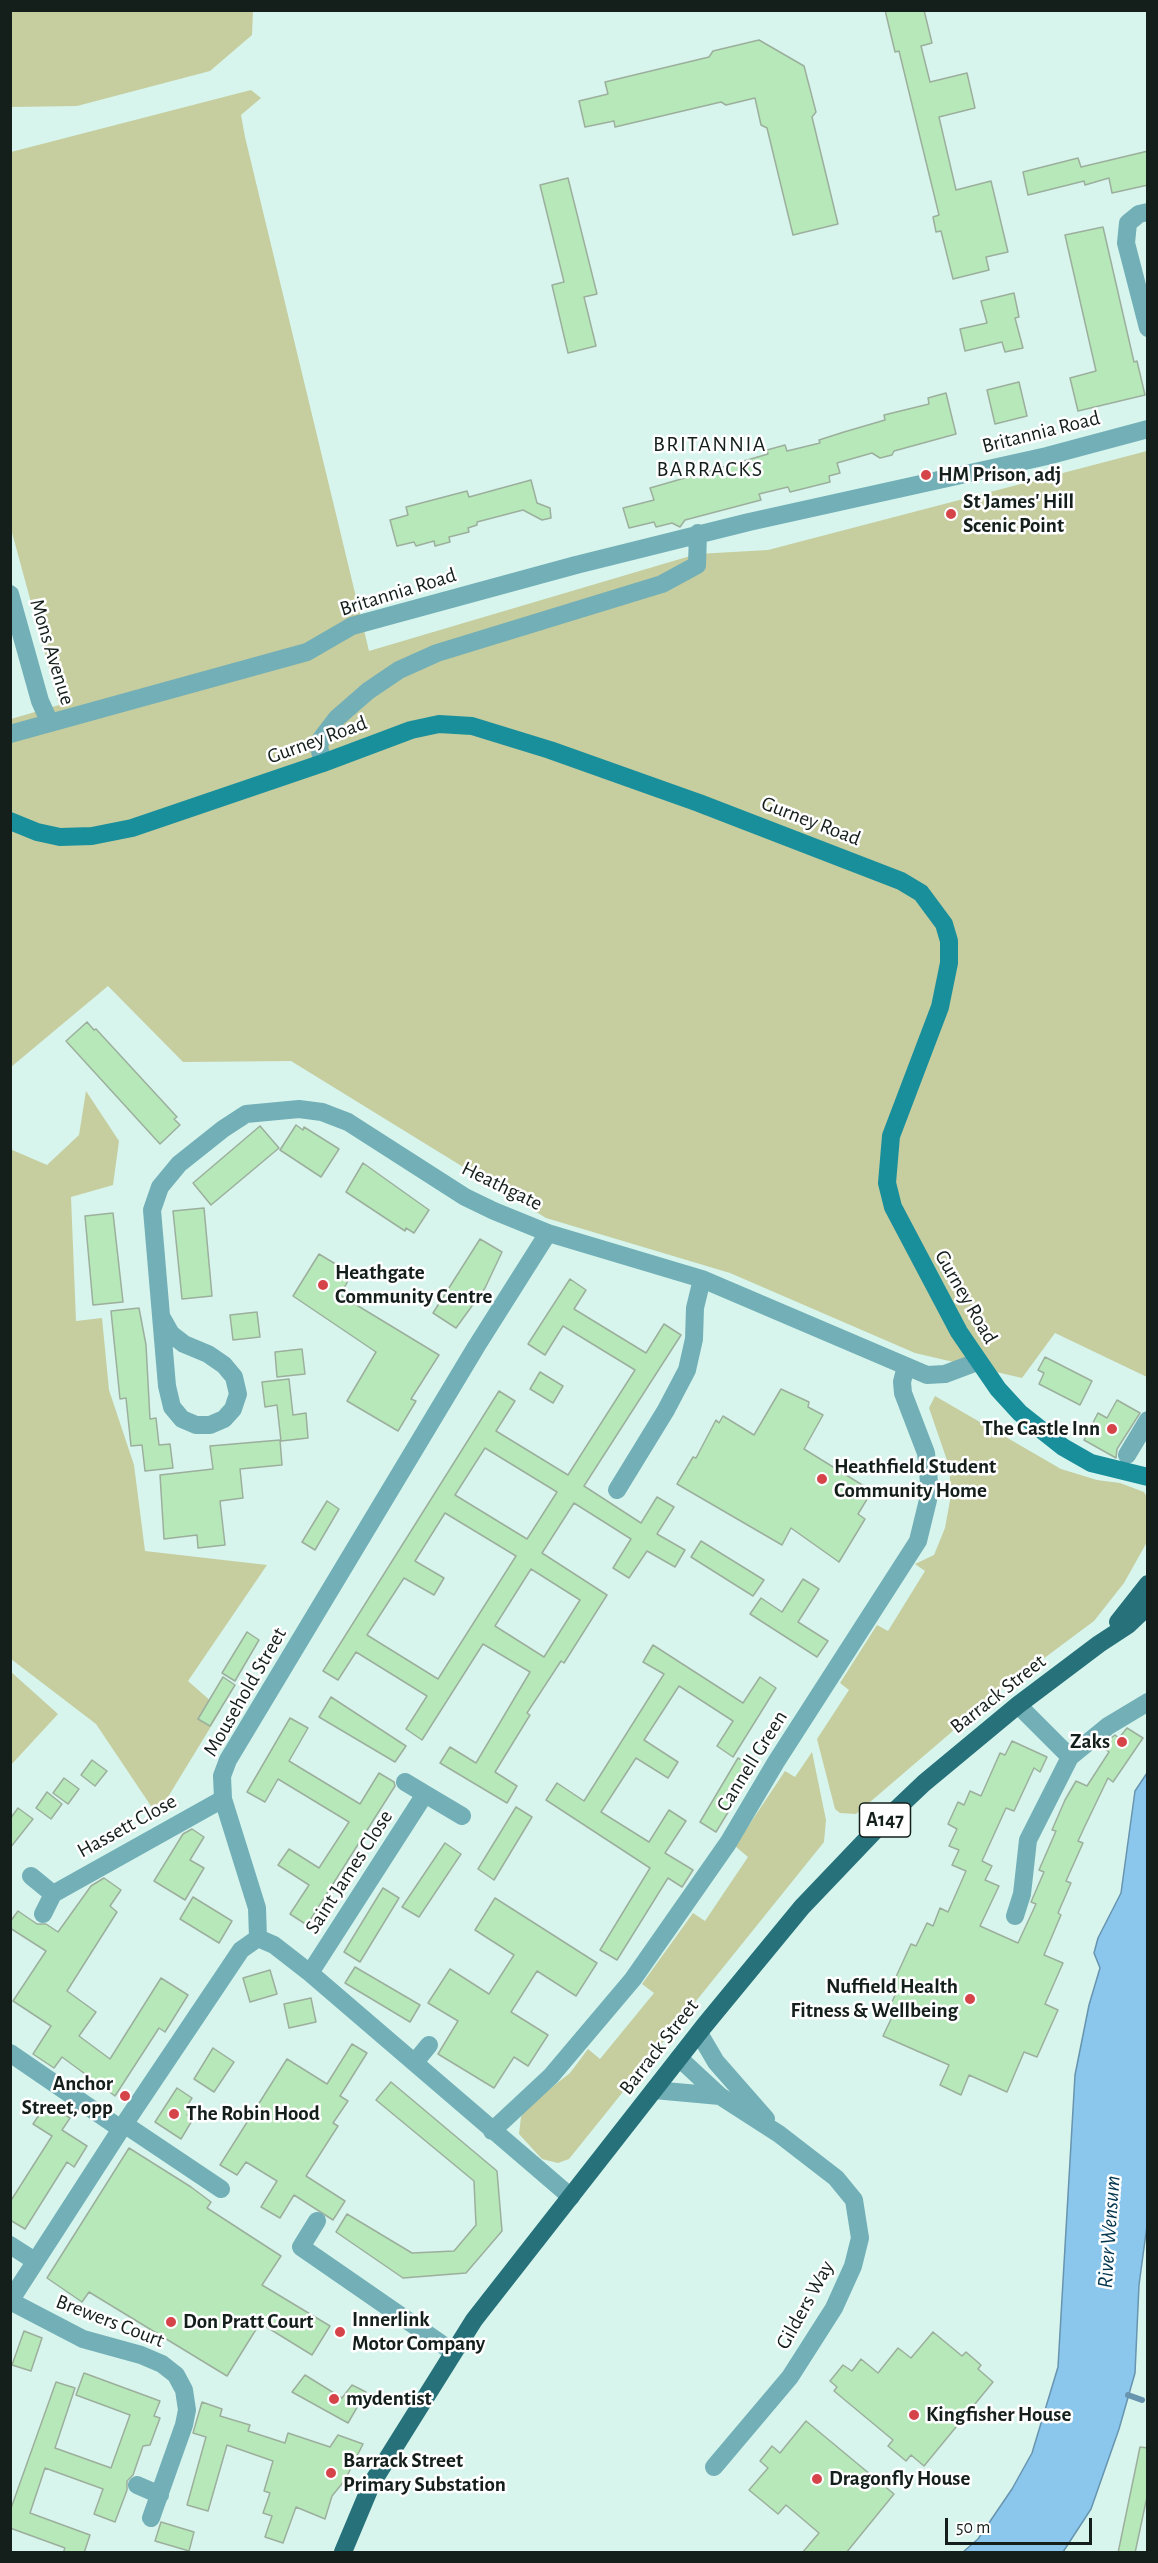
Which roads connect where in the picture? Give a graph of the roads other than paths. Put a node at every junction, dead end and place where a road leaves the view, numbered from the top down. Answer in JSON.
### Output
{"nodes":[{"id":1,"x":1148,"y":212,"type":"edge"},
{"id":2,"x":1148,"y":328,"type":"edge"},
{"id":3,"x":1148,"y":429,"type":"edge"},
{"id":4,"x":698,"y":533,"type":"junction"},
{"id":5,"x":10,"y":594,"type":"edge"},
{"id":6,"x":50,"y":723,"type":"junction"},
{"id":7,"x":10,"y":734,"type":"edge"},
{"id":8,"x":323,"y":763,"type":"junction"},
{"id":9,"x":10,"y":821,"type":"edge"},
{"id":10,"x":548,"y":1233,"type":"junction"},
{"id":11,"x":702,"y":1279,"type":"junction"},
{"id":12,"x":162,"y":1318,"type":"junction"},
{"id":13,"x":977,"y":1362,"type":"junction"},
{"id":14,"x":906,"y":1366,"type":"junction"},
{"id":15,"x":1148,"y":1420,"type":"edge"},
{"id":16,"x":1138,"y":1468,"type":"edge"},
{"id":17,"x":617,"y":1490,"type":"dead end"},
{"id":18,"x":1148,"y":1584,"type":"edge"},
{"id":19,"x":1148,"y":1606,"type":"edge"},
{"id":20,"x":1099,"y":1644,"type":"junction"},
{"id":21,"x":1148,"y":1702,"type":"edge"},
{"id":22,"x":1018,"y":1705,"type":"junction"},
{"id":23,"x":1070,"y":1757,"type":"junction"},
{"id":24,"x":405,"y":1782,"type":"dead end"},
{"id":25,"x":425,"y":1794,"type":"junction"},
{"id":26,"x":224,"y":1799,"type":"junction"},
{"id":27,"x":462,"y":1816,"type":"dead end"},
{"id":28,"x":31,"y":1876,"type":"dead end"},
{"id":29,"x":53,"y":1894,"type":"junction"},
{"id":30,"x":43,"y":1914,"type":"dead end"},
{"id":31,"x":1015,"y":1916,"type":"dead end"},
{"id":32,"x":258,"y":1938,"type":"junction"},
{"id":33,"x":310,"y":1973,"type":"junction"},
{"id":34,"x":699,"y":2032,"type":"junction"},
{"id":35,"x":429,"y":2045,"type":"dead end"},
{"id":36,"x":10,"y":2053,"type":"edge"},
{"id":37,"x":679,"y":2058,"type":"junction"},
{"id":38,"x":415,"y":2062,"type":"junction"},
{"id":39,"x":654,"y":2090,"type":"junction"},
{"id":40,"x":720,"y":2096,"type":"junction"},
{"id":41,"x":123,"y":2126,"type":"junction"},
{"id":42,"x":492,"y":2131,"type":"junction"},
{"id":43,"x":779,"y":2134,"type":"junction"},
{"id":44,"x":221,"y":2189,"type":"dead end"},
{"id":45,"x":571,"y":2197,"type":"junction"},
{"id":46,"x":317,"y":2221,"type":"dead end"},
{"id":47,"x":10,"y":2245,"type":"edge"},
{"id":48,"x":35,"y":2261,"type":"junction"},
{"id":49,"x":10,"y":2301,"type":"edge"},
{"id":50,"x":453,"y":2352,"type":"junction"},
{"id":51,"x":714,"y":2467,"type":"dead end"},
{"id":52,"x":137,"y":2485,"type":"dead end"},
{"id":53,"x":160,"y":2495,"type":"junction"},
{"id":54,"x":151,"y":2518,"type":"dead end"},
{"id":55,"x":343,"y":2553,"type":"edge"}],
"edges":[{"from":1,"to":2,"type":"street"},
{"from":3,"to":4,"type":"street","name":"Britannia Road"},
{"from":4,"to":6,"type":"street","name":"Britannia Road"},
{"from":4,"to":8,"type":"street"},
{"from":5,"to":6,"type":"street","name":"Mons Avenue"},
{"from":6,"to":7,"type":"street","name":"Britannia Road"},
{"from":8,"to":9,"type":"street","name":"Gurney Road"},
{"from":8,"to":13,"type":"street","name":"Gurney Road"},
{"from":10,"to":11,"type":"street","name":"Heathgate"},
{"from":10,"to":12,"type":"street","name":"Heathgate"},
{"from":10,"to":26,"type":"street","name":"Mousehold Street"},
{"from":11,"to":14,"type":"street","name":"Heathgate"},
{"from":11,"to":17,"type":"street"},
{"from":12,"to":12,"type":"street","name":"Heathgate"},
{"from":13,"to":14,"type":"street","name":"Heathgate"},
{"from":13,"to":16,"type":"street","name":"Gurney Road"},
{"from":14,"to":42,"type":"street","name":"Cannell Green"},
{"from":15,"to":16,"type":"street"},
{"from":18,"to":20,"type":"main road","name":"Barrack Street","number":"A147"},
{"from":19,"to":20,"type":"main road","name":"Barrack Street","number":"A147"},
{"from":20,"to":22,"type":"main road","name":"Barrack Street","number":"A147"},
{"from":21,"to":23,"type":"street"},
{"from":22,"to":23,"type":"street"},
{"from":22,"to":34,"type":"main road","name":"Barrack Street","number":"A147"},
{"from":23,"to":31,"type":"street"},
{"from":24,"to":25,"type":"street"},
{"from":25,"to":27,"type":"street"},
{"from":25,"to":33,"type":"street","name":"Saint James Close"},
{"from":26,"to":29,"type":"street","name":"Hassett Close"},
{"from":26,"to":32,"type":"street","name":"Mousehold Street"},
{"from":28,"to":29,"type":"street"},
{"from":29,"to":30,"type":"street"},
{"from":32,"to":33,"type":"street"},
{"from":32,"to":41,"type":"street"},
{"from":33,"to":38,"type":"street"},
{"from":34,"to":37,"type":"main road","name":"Barrack Street","number":"A147"},
{"from":34,"to":43,"type":"street","name":"Gilders Way"},
{"from":35,"to":38,"type":"street"},
{"from":36,"to":41,"type":"street"},
{"from":37,"to":39,"type":"main road","name":"Barrack Street","number":"A147"},
{"from":37,"to":40,"type":"street","name":"Gilders Way"},
{"from":38,"to":42,"type":"street"},
{"from":39,"to":40,"type":"street","name":"Gilders Way"},
{"from":39,"to":45,"type":"main road","name":"Barrack Street","number":"A147"},
{"from":40,"to":43,"type":"street","name":"Gilders Way"},
{"from":41,"to":44,"type":"street"},
{"from":41,"to":48,"type":"street"},
{"from":42,"to":45,"type":"street"},
{"from":43,"to":51,"type":"street","name":"Gilders Way"},
{"from":45,"to":50,"type":"main road","name":"Barrack Street","number":"A147"},
{"from":46,"to":50,"type":"street"},
{"from":47,"to":48,"type":"street"},
{"from":48,"to":49,"type":"street"},
{"from":49,"to":53,"type":"street","name":"Brewers Court"},
{"from":50,"to":55,"type":"main road","name":"Barrack Street","number":"A147"},
{"from":52,"to":53,"type":"street"},
{"from":53,"to":54,"type":"street","name":"Brewers Court"}]}
